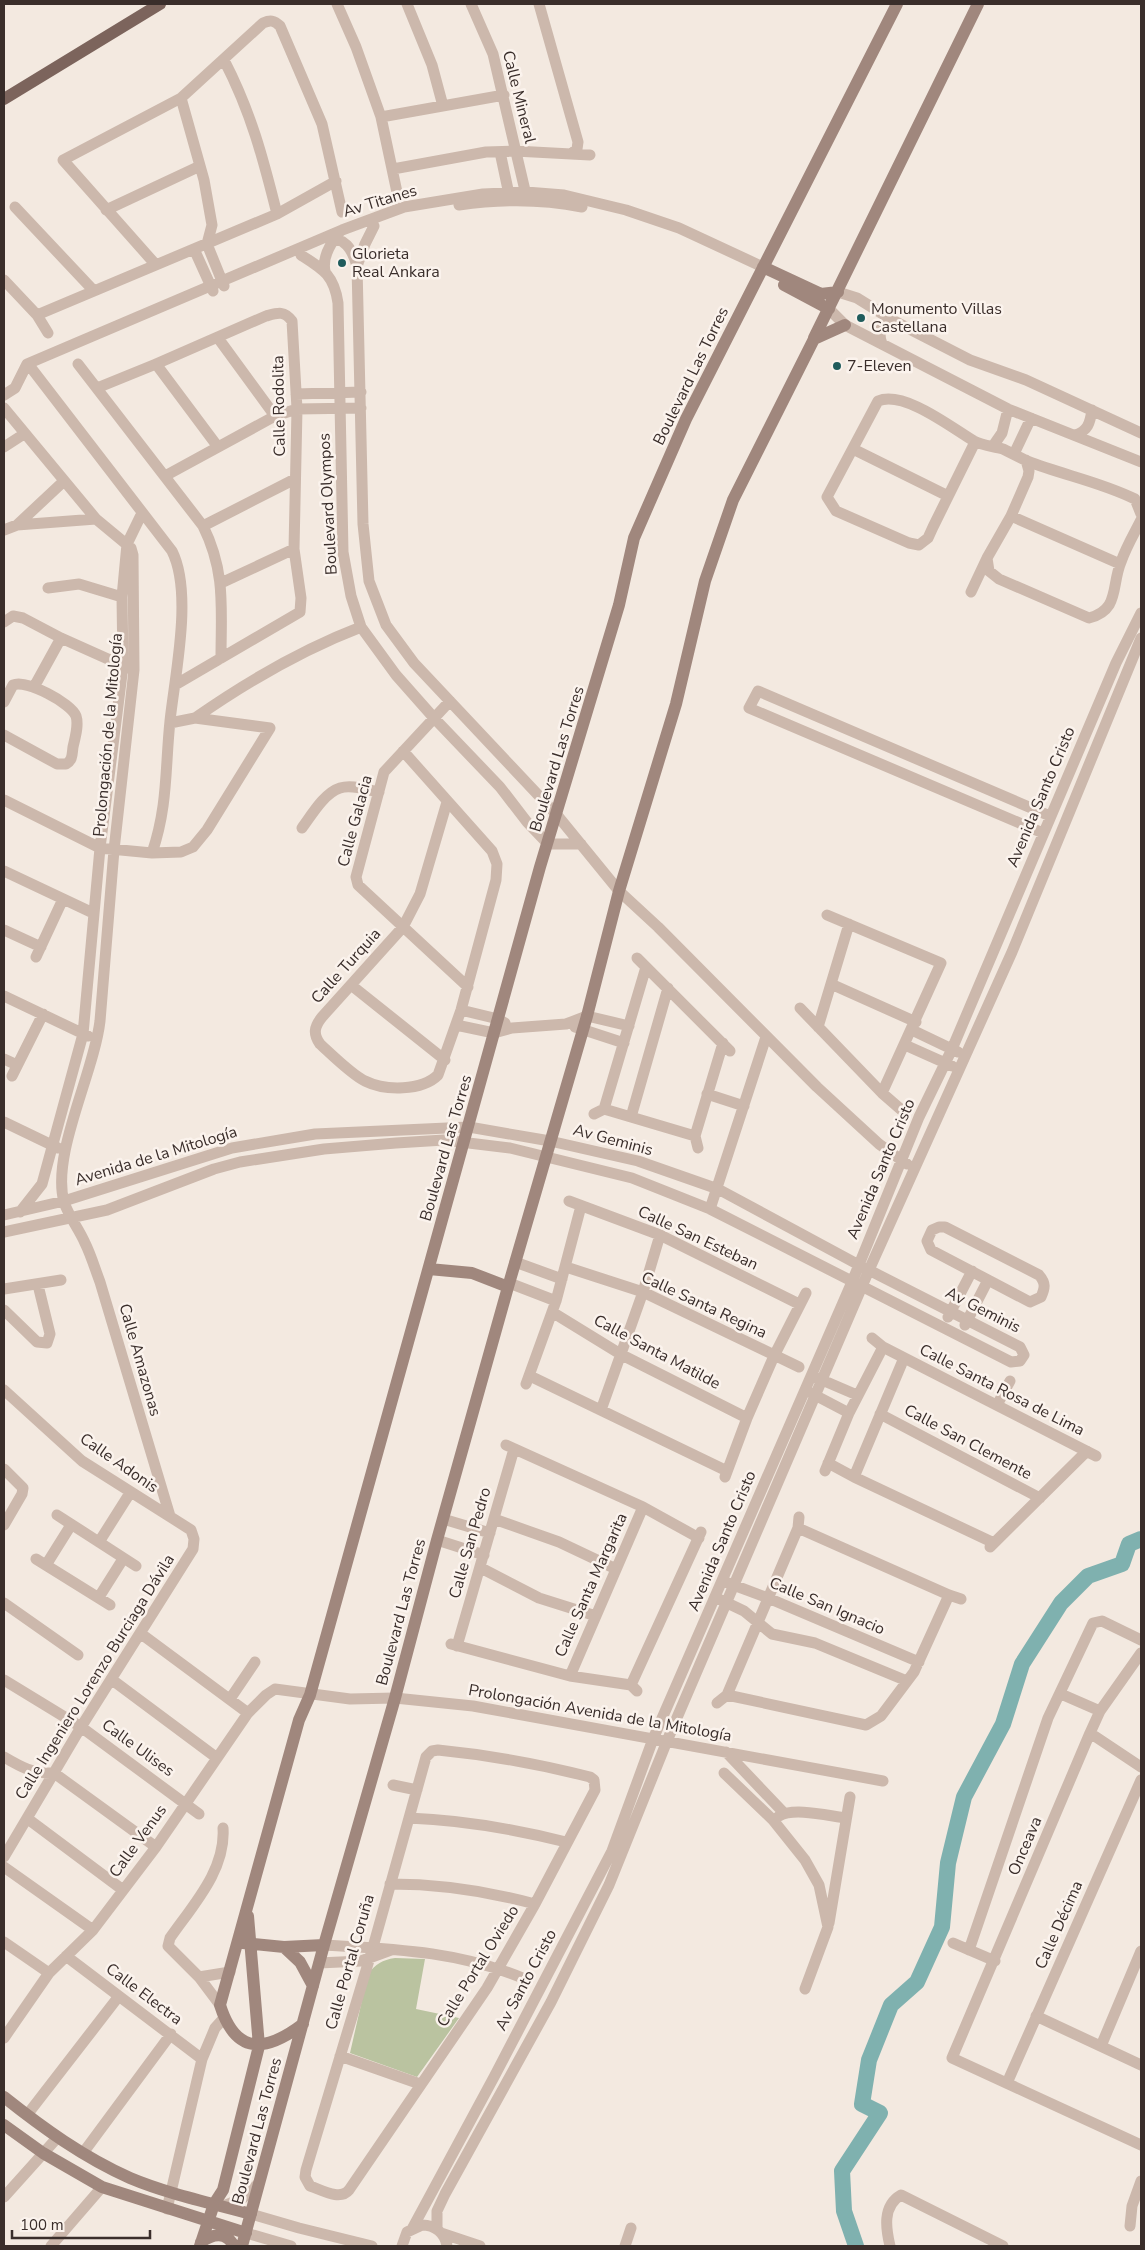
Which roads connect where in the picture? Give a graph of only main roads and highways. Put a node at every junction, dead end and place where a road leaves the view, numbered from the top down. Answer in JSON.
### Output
{"nodes":[{"id":1,"x":160,"y":4,"type":"edge"},
{"id":2,"x":897,"y":4,"type":"edge"},
{"id":3,"x":978,"y":4,"type":"edge"},
{"id":4,"x":4,"y":99,"type":"edge"},
{"id":5,"x":761,"y":270,"type":"junction"},
{"id":6,"x":838,"y":292,"type":"junction"},
{"id":7,"x":829,"y":309,"type":"junction"},
{"id":8,"x":844,"y":325,"type":"road end"},
{"id":9,"x":814,"y":339,"type":"junction"},
{"id":10,"x":429,"y":1270,"type":"junction"},
{"id":11,"x":508,"y":1285,"type":"junction"},
{"id":12,"x":244,"y":1943,"type":"junction"},
{"id":13,"x":324,"y":1945,"type":"junction"},
{"id":14,"x":284,"y":1947,"type":"junction"},
{"id":15,"x":313,"y":1986,"type":"junction"},
{"id":16,"x":303,"y":2024,"type":"junction"},
{"id":17,"x":259,"y":2046,"type":"junction"},
{"id":18,"x":4,"y":2097,"type":"edge"},
{"id":19,"x":4,"y":2125,"type":"edge"},
{"id":20,"x":219,"y":2205,"type":"junction"},
{"id":21,"x":251,"y":2214,"type":"junction"},
{"id":22,"x":207,"y":2222,"type":"junction"},
{"id":23,"x":246,"y":2233,"type":"junction"},
{"id":24,"x":200,"y":2244,"type":"edge"},
{"id":25,"x":234,"y":2246,"type":"edge"},
{"id":26,"x":242,"y":2246,"type":"edge"}],
"edges":[{"from":1,"to":4,"type":"main road"},
{"from":2,"to":5,"type":"main road","name":"Boulevard Las Torres"},
{"from":3,"to":6,"type":"main road","name":"Boulevard Las Torres"},
{"from":5,"to":6,"type":"main road"},
{"from":5,"to":7,"type":"main road"},
{"from":5,"to":10,"type":"main road","name":"Boulevard Las Torres"},
{"from":6,"to":7,"type":"main road","name":"Boulevard Las Torres"},
{"from":7,"to":9,"type":"main road","name":"Boulevard Las Torres"},
{"from":8,"to":9,"type":"main road"},
{"from":9,"to":11,"type":"main road","name":"Boulevard Las Torres"},
{"from":10,"to":11,"type":"main road"},
{"from":10,"to":12,"type":"main road","name":"Boulevard Las Torres"},
{"from":11,"to":13,"type":"main road","name":"Boulevard Las Torres"},
{"from":12,"to":14,"type":"main road"},
{"from":12,"to":17,"type":"main road","name":"Boulevard Las Torres"},
{"from":12,"to":17,"type":"main road","name":"Boulevard Las Torres"},
{"from":13,"to":14,"type":"main road"},
{"from":13,"to":15,"type":"main road","name":"Boulevard Las Torres"},
{"from":14,"to":15,"type":"main road"},
{"from":15,"to":16,"type":"main road","name":"Boulevard Las Torres"},
{"from":16,"to":17,"type":"main road","name":"Boulevard Las Torres"},
{"from":16,"to":21,"type":"main road","name":"Boulevard Las Torres"},
{"from":17,"to":20,"type":"main road","name":"Boulevard Las Torres"},
{"from":18,"to":20,"type":"main road"},
{"from":19,"to":22,"type":"main road"},
{"from":20,"to":21,"type":"main road"},
{"from":20,"to":22,"type":"main road","name":"Boulevard Las Torres"},
{"from":21,"to":23,"type":"main road","name":"Boulevard Las Torres"},
{"from":22,"to":23,"type":"main road"},
{"from":22,"to":24,"type":"main road","name":"Boulevard Las Torres"},
{"from":23,"to":26,"type":"main road","name":"Boulevard Las Torres"},
{"from":24,"to":25,"type":"main road"}]}
